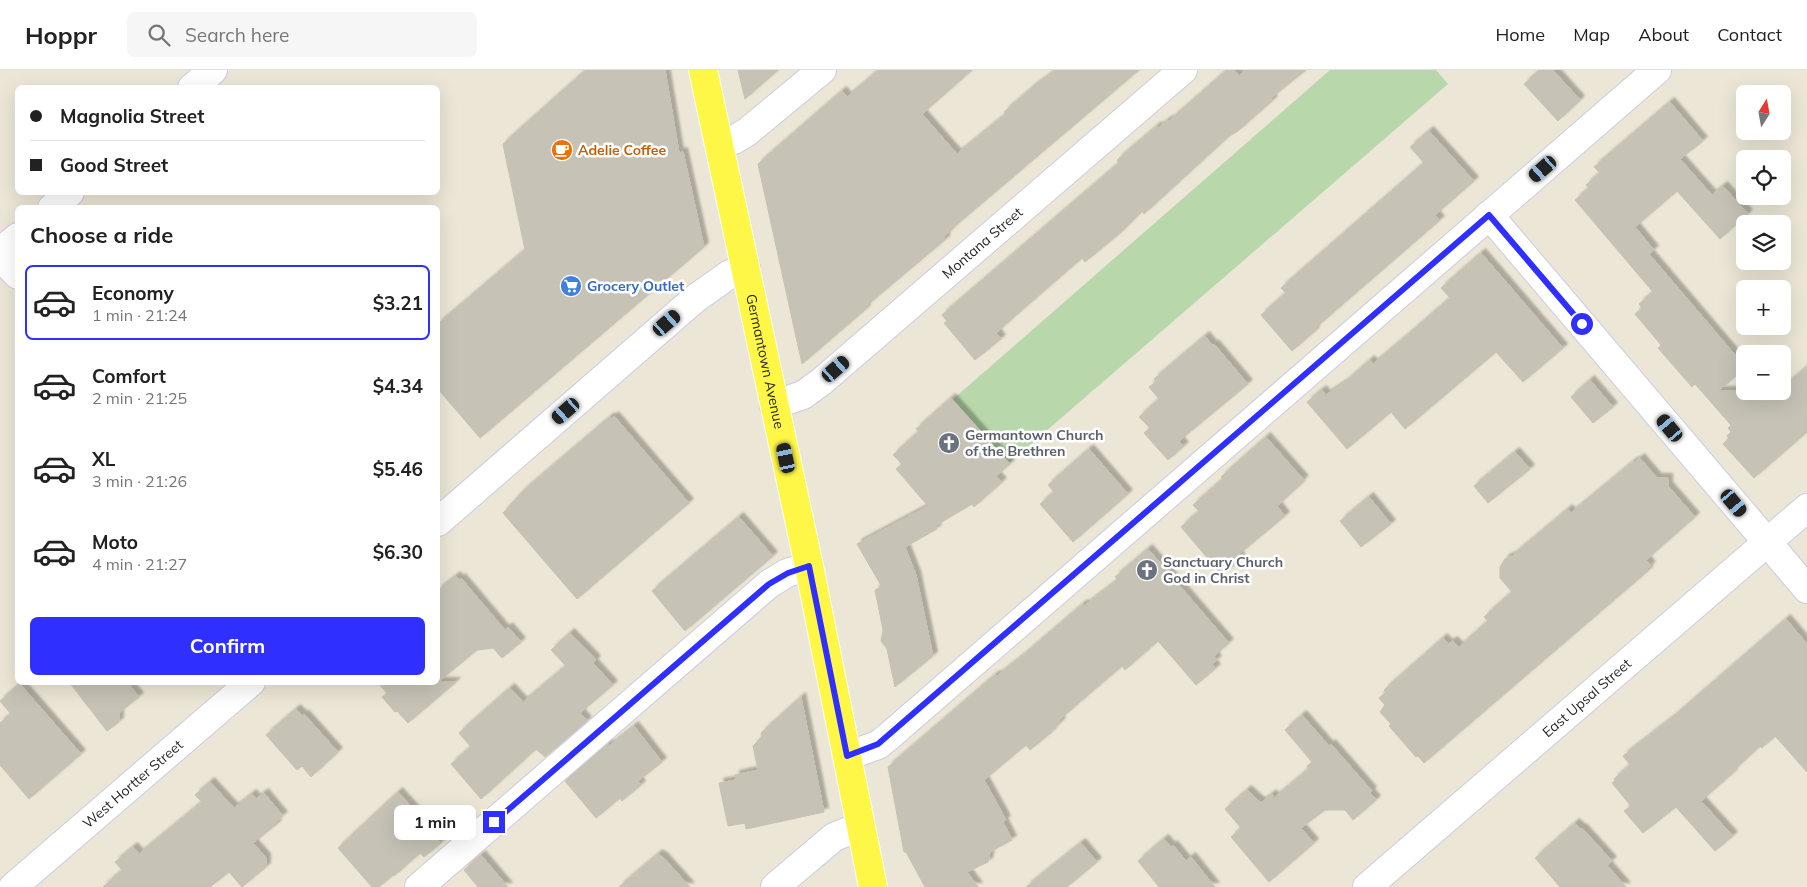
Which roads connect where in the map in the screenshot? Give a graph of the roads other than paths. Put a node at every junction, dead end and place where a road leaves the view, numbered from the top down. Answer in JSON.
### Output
{"nodes":[{"id":1,"x":213,"y":70,"type":"edge"},
{"id":2,"x":703,"y":70,"type":"edge"},
{"id":3,"x":822,"y":70,"type":"edge"},
{"id":4,"x":1183,"y":70,"type":"edge"},
{"id":5,"x":1657,"y":70,"type":"edge"},
{"id":6,"x":196,"y":85,"type":"edge"},
{"id":7,"x":719,"y":145,"type":"junction"},
{"id":8,"x":67,"y":195,"type":"edge"},
{"id":9,"x":55,"y":205,"type":"edge"},
{"id":10,"x":1489,"y":215,"type":"junction"},
{"id":11,"x":15,"y":240,"type":"edge"},
{"id":12,"x":0,"y":252,"type":"edge"},
{"id":13,"x":0,"y":257,"type":"edge"},
{"id":14,"x":746,"y":268,"type":"junction"},
{"id":15,"x":15,"y":272,"type":"edge"},
{"id":16,"x":774,"y":405,"type":"junction"},
{"id":17,"x":1807,"y":508,"type":"edge"},
{"id":18,"x":440,"y":520,"type":"edge"},
{"id":19,"x":1767,"y":542,"type":"junction"},
{"id":20,"x":809,"y":566,"type":"junction"},
{"id":21,"x":1807,"y":589,"type":"edge"},
{"id":22,"x":248,"y":685,"type":"edge"},
{"id":23,"x":847,"y":756,"type":"junction"},
{"id":24,"x":861,"y":826,"type":"junction"},
{"id":25,"x":14,"y":887,"type":"edge"},
{"id":26,"x":420,"y":887,"type":"edge"},
{"id":27,"x":775,"y":887,"type":"edge"},
{"id":28,"x":873,"y":887,"type":"edge"},
{"id":29,"x":1367,"y":887,"type":"edge"}],
"edges":[{"from":1,"to":6,"type":"street"},
{"from":2,"to":7,"type":"main road","name":"Germantown Avenue"},
{"from":3,"to":7,"type":"street"},
{"from":4,"to":16,"type":"street","name":"Montana Street"},
{"from":5,"to":10,"type":"street"},
{"from":7,"to":14,"type":"main road","name":"Germantown Avenue"},
{"from":8,"to":9,"type":"street"},
{"from":10,"to":19,"type":"street"},
{"from":10,"to":23,"type":"street"},
{"from":11,"to":12,"type":"street"},
{"from":13,"to":15,"type":"street"},
{"from":14,"to":16,"type":"main road","name":"Germantown Avenue"},
{"from":14,"to":18,"type":"street"},
{"from":16,"to":20,"type":"main road","name":"Germantown Avenue"},
{"from":17,"to":19,"type":"street","name":"East Upsal Street"},
{"from":19,"to":21,"type":"street"},
{"from":19,"to":29,"type":"street","name":"East Upsal Street"},
{"from":20,"to":23,"type":"main road","name":"Germantown Avenue"},
{"from":20,"to":26,"type":"street"},
{"from":22,"to":25,"type":"street","name":"West Hortter Street"},
{"from":23,"to":24,"type":"main road","name":"Germantown Avenue"},
{"from":24,"to":27,"type":"street"},
{"from":24,"to":28,"type":"main road","name":"Germantown Avenue"}]}
